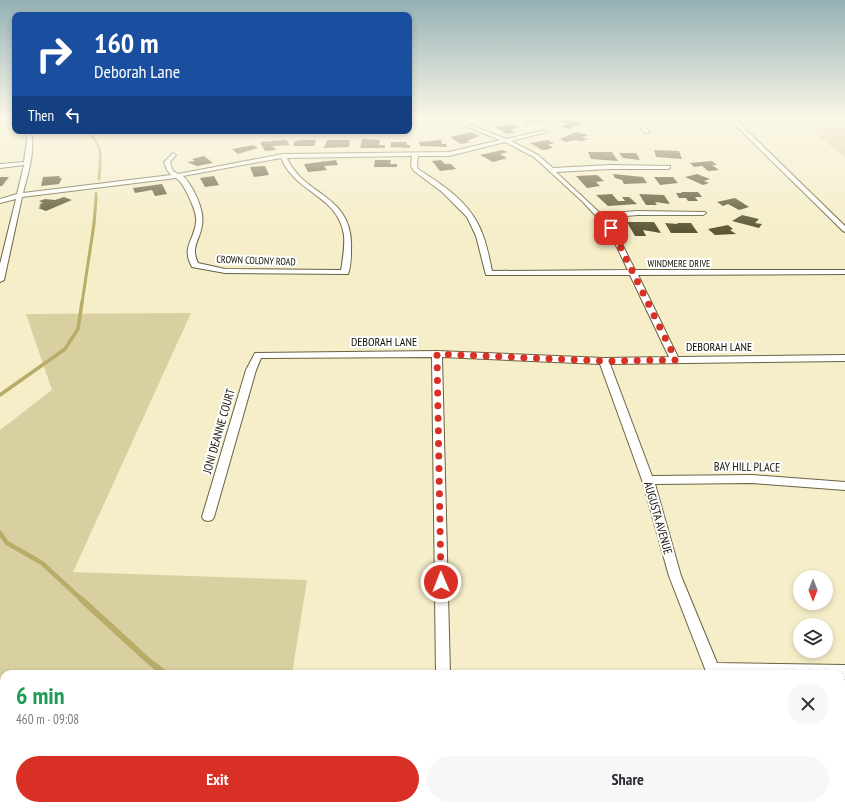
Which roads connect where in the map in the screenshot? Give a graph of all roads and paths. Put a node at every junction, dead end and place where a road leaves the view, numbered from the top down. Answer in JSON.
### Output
{"nodes":[{"id":1,"x":283,"y":156,"type":"edge"},
{"id":2,"x":28,"y":157,"type":"edge"},
{"id":3,"x":171,"y":157,"type":"edge"},
{"id":4,"x":279,"y":157,"type":"edge"},
{"id":5,"x":415,"y":157,"type":"edge"},
{"id":6,"x":537,"y":157,"type":"edge"},
{"id":7,"x":770,"y":157,"type":"edge"},
{"id":8,"x":27,"y":163,"type":"junction"},
{"id":9,"x":0,"y":166,"type":"edge"},
{"id":10,"x":668,"y":167,"type":"dead end"},
{"id":11,"x":551,"y":170,"type":"junction"},
{"id":12,"x":176,"y":176,"type":"junction"},
{"id":13,"x":0,"y":195,"type":"edge"},
{"id":14,"x":18,"y":196,"type":"junction"},
{"id":15,"x":0,"y":201,"type":"edge"},
{"id":16,"x":702,"y":213,"type":"dead end"},
{"id":17,"x":600,"y":216,"type":"junction"},
{"id":18,"x":845,"y":230,"type":"edge"},
{"id":19,"x":845,"y":272,"type":"edge"},
{"id":20,"x":633,"y":273,"type":"junction"},
{"id":21,"x":0,"y":280,"type":"edge"},
{"id":22,"x":437,"y":354,"type":"junction"},
{"id":23,"x":258,"y":355,"type":"joint"},
{"id":24,"x":845,"y":358,"type":"edge"},
{"id":25,"x":676,"y":360,"type":"junction"},
{"id":26,"x":604,"y":361,"type":"junction"},
{"id":27,"x":648,"y":480,"type":"junction"},
{"id":28,"x":845,"y":486,"type":"edge"},
{"id":29,"x":208,"y":517,"type":"dead end"},
{"id":30,"x":443,"y":670,"type":"edge"},
{"id":31,"x":712,"y":670,"type":"edge"}],
"edges":[{"from":1,"to":12,"type":"street","name":"CROWN COLONY ROAD"},
{"from":2,"to":8,"type":"street"},
{"from":3,"to":12,"type":"street"},
{"from":4,"to":12,"type":"street"},
{"from":5,"to":20,"type":"street","name":"WINDMERE DRIVE"},
{"from":6,"to":11,"type":"street"},
{"from":7,"to":18,"type":"street"},
{"from":8,"to":9,"type":"street"},
{"from":8,"to":14,"type":"street"},
{"from":10,"to":11,"type":"street"},
{"from":11,"to":17,"type":"street"},
{"from":12,"to":14,"type":"street"},
{"from":13,"to":14,"type":"street"},
{"from":14,"to":15,"type":"street"},
{"from":14,"to":21,"type":"street"},
{"from":16,"to":17,"type":"street"},
{"from":17,"to":20,"type":"street"},
{"from":19,"to":20,"type":"street","name":"WINDMERE DRIVE"},
{"from":20,"to":25,"type":"street"},
{"from":22,"to":23,"type":"street","name":"DEBORAH LANE"},
{"from":22,"to":26,"type":"street","name":"DEBORAH LANE"},
{"from":22,"to":30,"type":"street"},
{"from":23,"to":29,"type":"street","name":"JONI DEANNE COURT"},
{"from":24,"to":25,"type":"street","name":"DEBORAH LANE"},
{"from":25,"to":26,"type":"street","name":"DEBORAH LANE"},
{"from":26,"to":27,"type":"street","name":"AUGUSTA AVENUE"},
{"from":27,"to":28,"type":"street","name":"BAY HILL PLACE"},
{"from":27,"to":31,"type":"street","name":"AUGUSTA AVENUE"}]}
